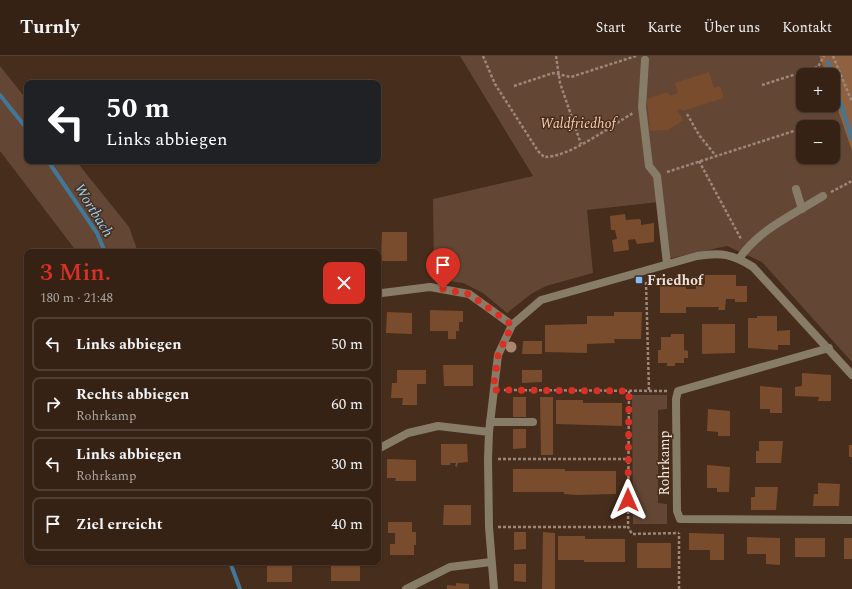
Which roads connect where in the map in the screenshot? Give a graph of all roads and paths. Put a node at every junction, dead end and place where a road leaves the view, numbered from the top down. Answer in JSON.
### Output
{"nodes":[{"id":1,"x":483,"y":56,"type":"edge"},
{"id":2,"x":556,"y":56,"type":"edge"},
{"id":3,"x":636,"y":56,"type":"edge"},
{"id":4,"x":824,"y":56,"type":"edge"},
{"id":5,"x":833,"y":56,"type":"edge"},
{"id":6,"x":646,"y":60,"type":"dead end"},
{"id":7,"x":559,"y":74,"type":"junction"},
{"id":8,"x":762,"y":85,"type":"dead end"},
{"id":9,"x":514,"y":86,"type":"dead end"},
{"id":10,"x":852,"y":102,"type":"edge"},
{"id":11,"x":642,"y":107,"type":"junction"},
{"id":12,"x":687,"y":114,"type":"dead end"},
{"id":13,"x":796,"y":130,"type":"edge"},
{"id":14,"x":581,"y":144,"type":"junction"},
{"id":15,"x":716,"y":156,"type":"junction"},
{"id":16,"x":699,"y":162,"type":"junction"},
{"id":17,"x":657,"y":176,"type":"junction"},
{"id":18,"x":852,"y":181,"type":"edge"},
{"id":19,"x":796,"y":189,"type":"dead end"},
{"id":20,"x":823,"y":196,"type":"joint"},
{"id":21,"x":802,"y":209,"type":"junction"},
{"id":22,"x":746,"y":248,"type":"junction"},
{"id":23,"x":740,"y":259,"type":"junction"},
{"id":24,"x":667,"y":264,"type":"junction"},
{"id":25,"x":645,"y":270,"type":"junction"},
{"id":26,"x":381,"y":294,"type":"edge"},
{"id":27,"x":512,"y":325,"type":"junction"},
{"id":28,"x":829,"y":348,"type":"junction"},
{"id":29,"x":852,"y":375,"type":"edge"},
{"id":30,"x":493,"y":390,"type":"junction"},
{"id":31,"x":629,"y":391,"type":"junction"},
{"id":32,"x":649,"y":391,"type":"junction"},
{"id":33,"x":678,"y":391,"type":"junction"},
{"id":34,"x":490,"y":422,"type":"junction"},
{"id":35,"x":532,"y":422,"type":"dead end"},
{"id":36,"x":489,"y":432,"type":"junction"},
{"id":37,"x":381,"y":447,"type":"edge"},
{"id":38,"x":488,"y":459,"type":"junction"},
{"id":39,"x":628,"y":459,"type":"junction"},
{"id":40,"x":680,"y":519,"type":"junction"},
{"id":41,"x":852,"y":520,"type":"edge"},
{"id":42,"x":490,"y":527,"type":"junction"},
{"id":43,"x":628,"y":528,"type":"junction"},
{"id":44,"x":679,"y":533,"type":"junction"},
{"id":45,"x":491,"y":562,"type":"junction"},
{"id":46,"x":406,"y":589,"type":"edge"},
{"id":47,"x":494,"y":589,"type":"edge"},
{"id":48,"x":679,"y":589,"type":"edge"}],
"edges":[{"from":1,"to":14,"type":"path"},
{"from":2,"to":7,"type":"path"},
{"from":3,"to":7,"type":"path"},
{"from":4,"to":8,"type":"path"},
{"from":5,"to":10,"type":"path"},
{"from":6,"to":11,"type":"street"},
{"from":7,"to":9,"type":"path"},
{"from":7,"to":14,"type":"path"},
{"from":11,"to":14,"type":"path"},
{"from":11,"to":17,"type":"street"},
{"from":12,"to":15,"type":"path"},
{"from":13,"to":15,"type":"path"},
{"from":15,"to":16,"type":"path"},
{"from":16,"to":17,"type":"path"},
{"from":16,"to":22,"type":"path"},
{"from":17,"to":24,"type":"street"},
{"from":18,"to":20,"type":"path"},
{"from":19,"to":21,"type":"street"},
{"from":20,"to":21,"type":"street"},
{"from":21,"to":22,"type":"street"},
{"from":22,"to":23,"type":"street"},
{"from":23,"to":24,"type":"street"},
{"from":23,"to":28,"type":"street"},
{"from":24,"to":25,"type":"street"},
{"from":25,"to":27,"type":"street"},
{"from":25,"to":32,"type":"path"},
{"from":26,"to":27,"type":"street"},
{"from":27,"to":30,"type":"street"},
{"from":28,"to":29,"type":"street"},
{"from":28,"to":33,"type":"street"},
{"from":30,"to":31,"type":"path"},
{"from":30,"to":34,"type":"street"},
{"from":31,"to":32,"type":"path"},
{"from":31,"to":39,"type":"path"},
{"from":32,"to":33,"type":"path"},
{"from":33,"to":40,"type":"street","name":"Rohrkamp"},
{"from":34,"to":35,"type":"street"},
{"from":34,"to":36,"type":"street"},
{"from":36,"to":37,"type":"street"},
{"from":36,"to":38,"type":"street"},
{"from":38,"to":39,"type":"path"},
{"from":38,"to":42,"type":"street"},
{"from":39,"to":43,"type":"path"},
{"from":40,"to":41,"type":"street"},
{"from":40,"to":44,"type":"path"},
{"from":42,"to":43,"type":"path"},
{"from":42,"to":45,"type":"street"},
{"from":43,"to":44,"type":"path"},
{"from":44,"to":48,"type":"path"},
{"from":45,"to":46,"type":"street"},
{"from":45,"to":47,"type":"street"}]}
